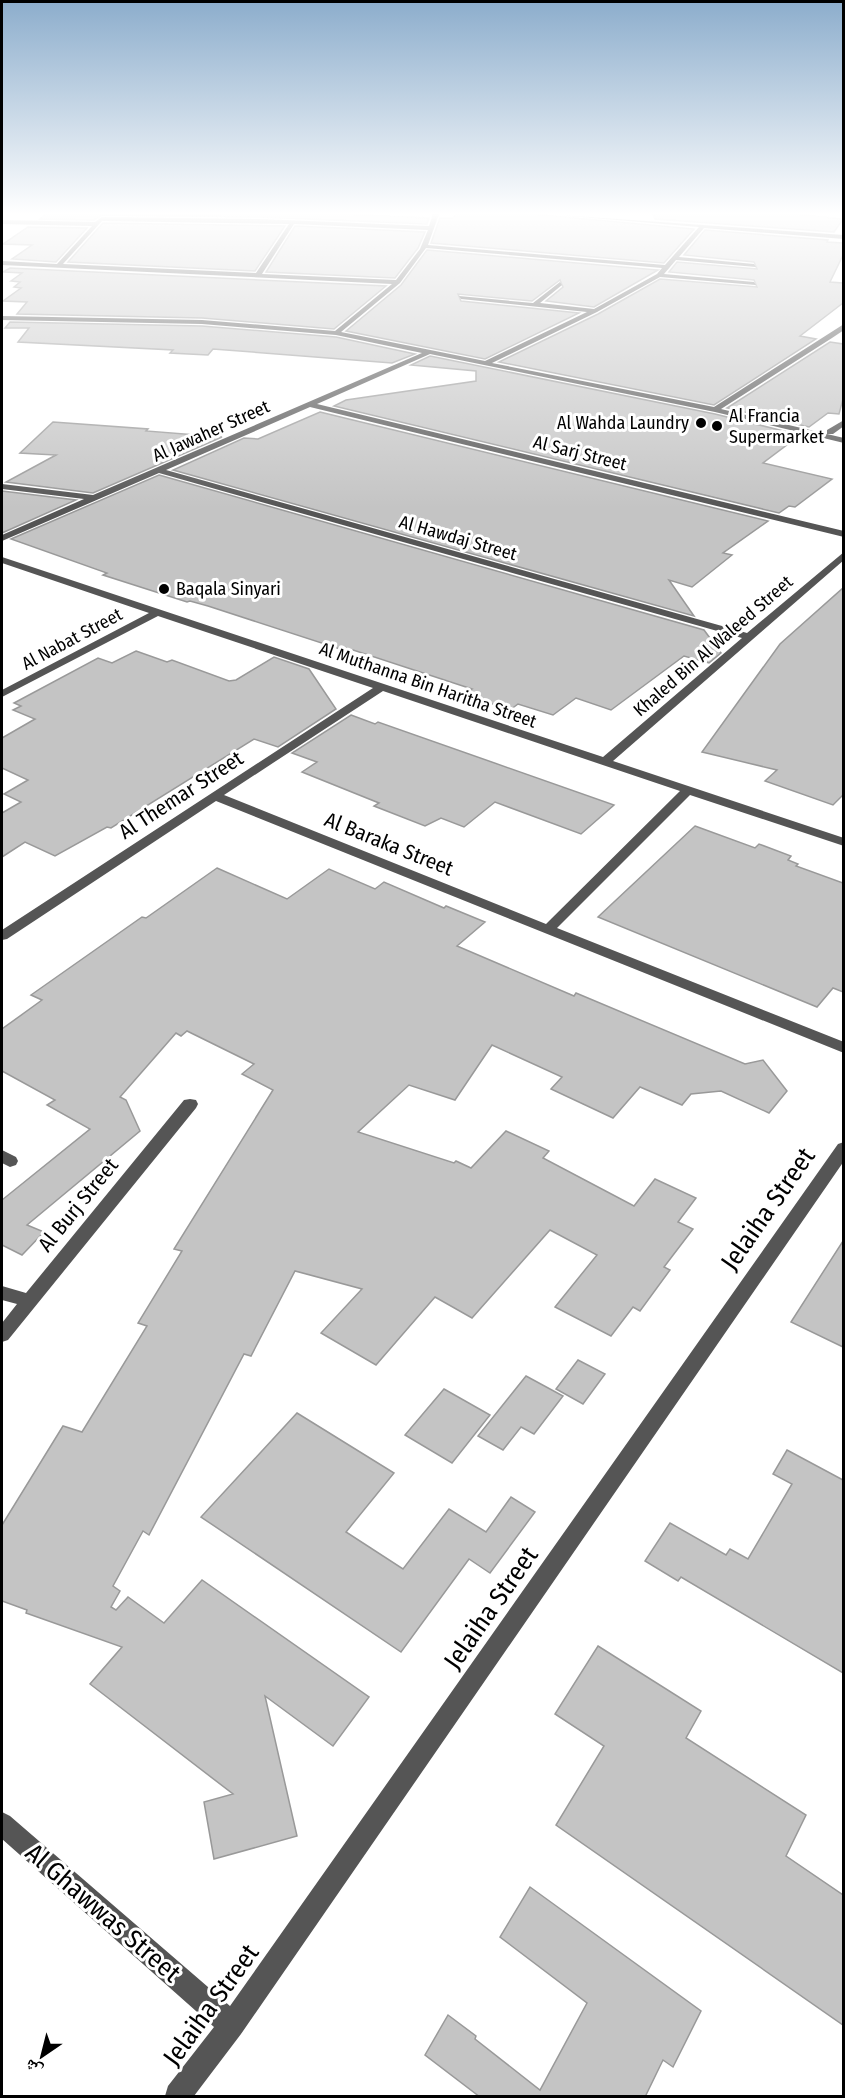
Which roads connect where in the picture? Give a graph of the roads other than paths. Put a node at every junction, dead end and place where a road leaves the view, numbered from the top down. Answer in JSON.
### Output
{"nodes":[{"id":1,"x":362,"y":312,"type":"edge"},
{"id":2,"x":593,"y":312,"type":"edge"},
{"id":3,"x":2,"y":318,"type":"edge"},
{"id":4,"x":843,"y":326,"type":"edge"},
{"id":5,"x":336,"y":333,"type":"junction"},
{"id":6,"x":432,"y":351,"type":"junction"},
{"id":7,"x":488,"y":362,"type":"junction"},
{"id":8,"x":309,"y":404,"type":"junction"},
{"id":9,"x":715,"y":410,"type":"junction"},
{"id":10,"x":755,"y":419,"type":"junction"},
{"id":11,"x":843,"y":422,"type":"edge"},
{"id":12,"x":830,"y":432,"type":"junction"},
{"id":13,"x":843,"y":434,"type":"edge"},
{"id":14,"x":843,"y":441,"type":"edge"},
{"id":15,"x":159,"y":471,"type":"junction"},
{"id":16,"x":2,"y":486,"type":"edge"},
{"id":17,"x":94,"y":498,"type":"junction"},
{"id":18,"x":843,"y":534,"type":"edge"},
{"id":19,"x":2,"y":538,"type":"edge"},
{"id":20,"x":843,"y":555,"type":"edge"},
{"id":21,"x":2,"y":560,"type":"edge"},
{"id":22,"x":158,"y":612,"type":"junction"},
{"id":23,"x":748,"y":637,"type":"junction"},
{"id":24,"x":383,"y":686,"type":"junction"},
{"id":25,"x":2,"y":694,"type":"edge"},
{"id":26,"x":605,"y":762,"type":"junction"},
{"id":27,"x":687,"y":791,"type":"junction"},
{"id":28,"x":215,"y":796,"type":"junction"},
{"id":29,"x":843,"y":842,"type":"edge"},
{"id":30,"x":548,"y":930,"type":"junction"},
{"id":31,"x":2,"y":936,"type":"edge"},
{"id":32,"x":843,"y":1048,"type":"edge"},
{"id":33,"x":190,"y":1104,"type":"dead end"},
{"id":34,"x":843,"y":1148,"type":"edge"},
{"id":35,"x":2,"y":1293,"type":"edge"},
{"id":36,"x":29,"y":1301,"type":"junction"},
{"id":37,"x":2,"y":1335,"type":"edge"},
{"id":38,"x":2,"y":1824,"type":"edge"},
{"id":39,"x":232,"y":2025,"type":"junction"},
{"id":40,"x":178,"y":2097,"type":"edge"}],
"edges":[{"from":1,"to":5,"type":"street"},
{"from":2,"to":7,"type":"street"},
{"from":3,"to":5,"type":"street"},
{"from":4,"to":9,"type":"street"},
{"from":5,"to":6,"type":"street"},
{"from":6,"to":7,"type":"street"},
{"from":6,"to":8,"type":"street","name":"Al Jawaher Street"},
{"from":7,"to":9,"type":"street"},
{"from":8,"to":15,"type":"street","name":"Al Jawaher Street"},
{"from":8,"to":18,"type":"street","name":"Al Sarj Street"},
{"from":9,"to":10,"type":"street"},
{"from":10,"to":12,"type":"street"},
{"from":10,"to":14,"type":"street"},
{"from":11,"to":12,"type":"street"},
{"from":12,"to":13,"type":"street"},
{"from":15,"to":17,"type":"street","name":"Al Jawaher Street"},
{"from":15,"to":23,"type":"street","name":"Al Hawdaj Street"},
{"from":16,"to":17,"type":"street"},
{"from":17,"to":19,"type":"street","name":"Al Jawaher Street"},
{"from":20,"to":23,"type":"street","name":"Khaled Bin Al Waleed Street"},
{"from":21,"to":22,"type":"street","name":"Al Muthanna Bin Haritha Street"},
{"from":22,"to":24,"type":"street","name":"Al Muthanna Bin Haritha Street"},
{"from":22,"to":25,"type":"street","name":"Al Nabat Street"},
{"from":23,"to":26,"type":"street","name":"Khaled Bin Al Waleed Street"},
{"from":24,"to":26,"type":"street","name":"Al Muthanna Bin Haritha Street"},
{"from":24,"to":28,"type":"street","name":"Al Themar Street"},
{"from":26,"to":27,"type":"street","name":"Al Muthanna Bin Haritha Street"},
{"from":27,"to":29,"type":"street","name":"Al Muthanna Bin Haritha Street"},
{"from":27,"to":30,"type":"street"},
{"from":28,"to":30,"type":"street","name":"Al Baraka Street"},
{"from":28,"to":31,"type":"street","name":"Al Themar Street"},
{"from":30,"to":32,"type":"street","name":"Al Baraka Street"},
{"from":33,"to":36,"type":"street","name":"Al Burj Street"},
{"from":34,"to":39,"type":"street","name":"Jelaiha Street"},
{"from":35,"to":36,"type":"street"},
{"from":36,"to":37,"type":"street","name":"Al Burj Street"},
{"from":38,"to":39,"type":"street","name":"Al Ghawwas Street"},
{"from":39,"to":40,"type":"street","name":"Jelaiha Street"}]}
